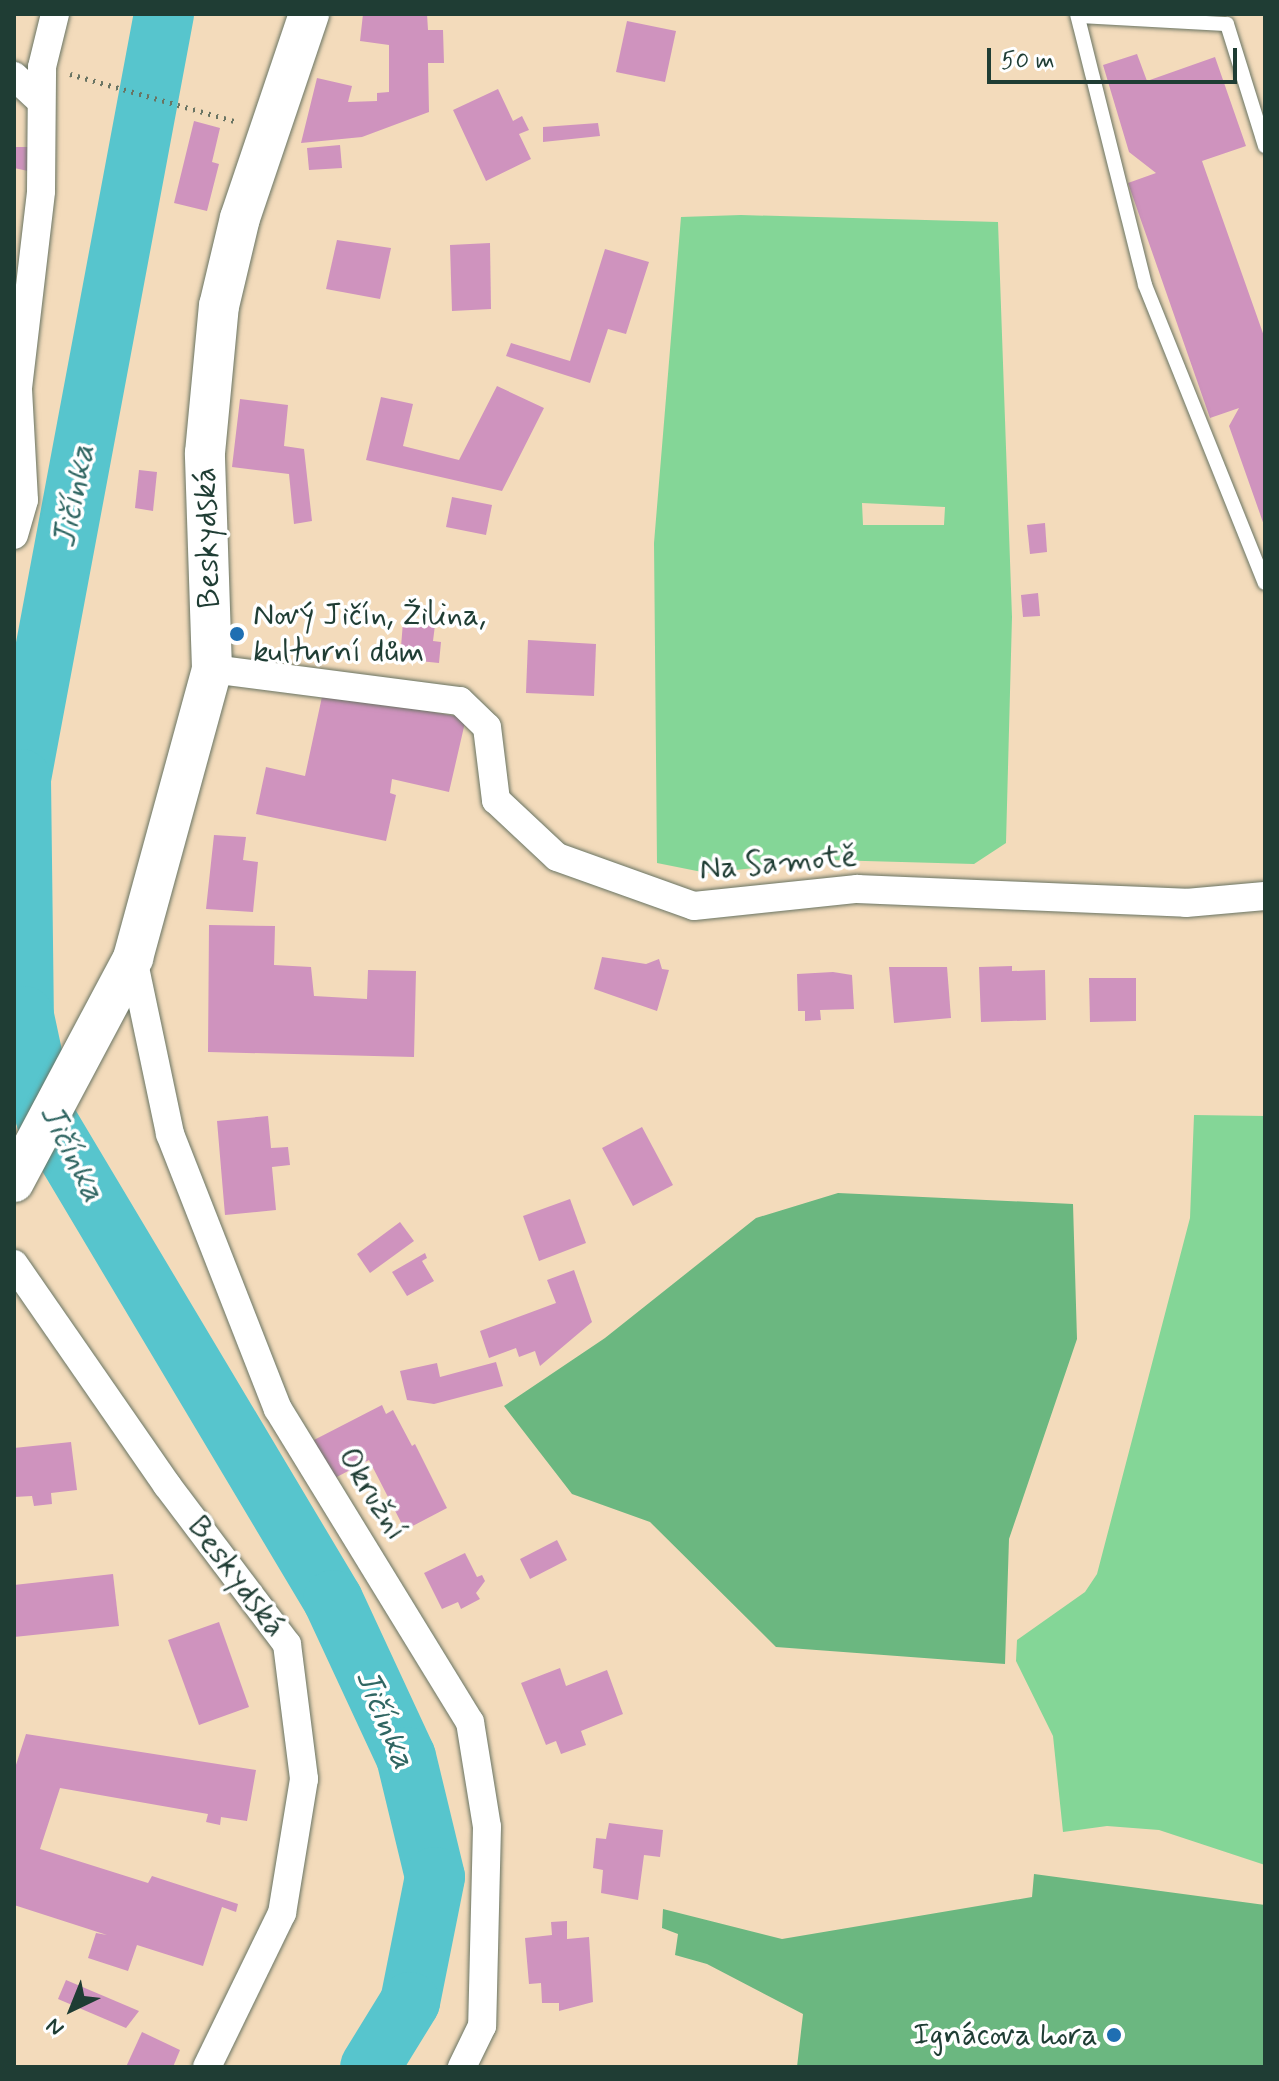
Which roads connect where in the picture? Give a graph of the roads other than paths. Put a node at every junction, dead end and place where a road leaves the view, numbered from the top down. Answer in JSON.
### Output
{"nodes":[{"id":1,"x":55,"y":14,"type":"edge"},
{"id":2,"x":309,"y":14,"type":"edge"},
{"id":3,"x":1078,"y":15,"type":"edge"},
{"id":4,"x":14,"y":76,"type":"edge"},
{"id":5,"x":39,"y":99,"type":"junction"},
{"id":6,"x":1265,"y":146,"type":"edge"},
{"id":7,"x":14,"y":535,"type":"edge"},
{"id":8,"x":1265,"y":583,"type":"edge"},
{"id":9,"x":212,"y":669,"type":"junction"},
{"id":10,"x":1265,"y":896,"type":"edge"},
{"id":11,"x":133,"y":958,"type":"junction"},
{"id":12,"x":14,"y":1182,"type":"edge"},
{"id":13,"x":14,"y":1264,"type":"edge"},
{"id":14,"x":207,"y":2067,"type":"edge"},
{"id":15,"x":462,"y":2067,"type":"edge"}],
"edges":[{"from":1,"to":5,"type":"street"},
{"from":2,"to":9,"type":"street","name":"Beskydská"},
{"from":3,"to":6,"type":"lane"},
{"from":3,"to":8,"type":"lane"},
{"from":4,"to":5,"type":"street"},
{"from":5,"to":7,"type":"street"},
{"from":9,"to":10,"type":"street","name":"Na Samotě"},
{"from":9,"to":11,"type":"street","name":"Beskydská"},
{"from":11,"to":12,"type":"street","name":"Beskydská"},
{"from":11,"to":15,"type":"street","name":"Okružní"},
{"from":13,"to":14,"type":"street","name":"Beskydská"}]}
